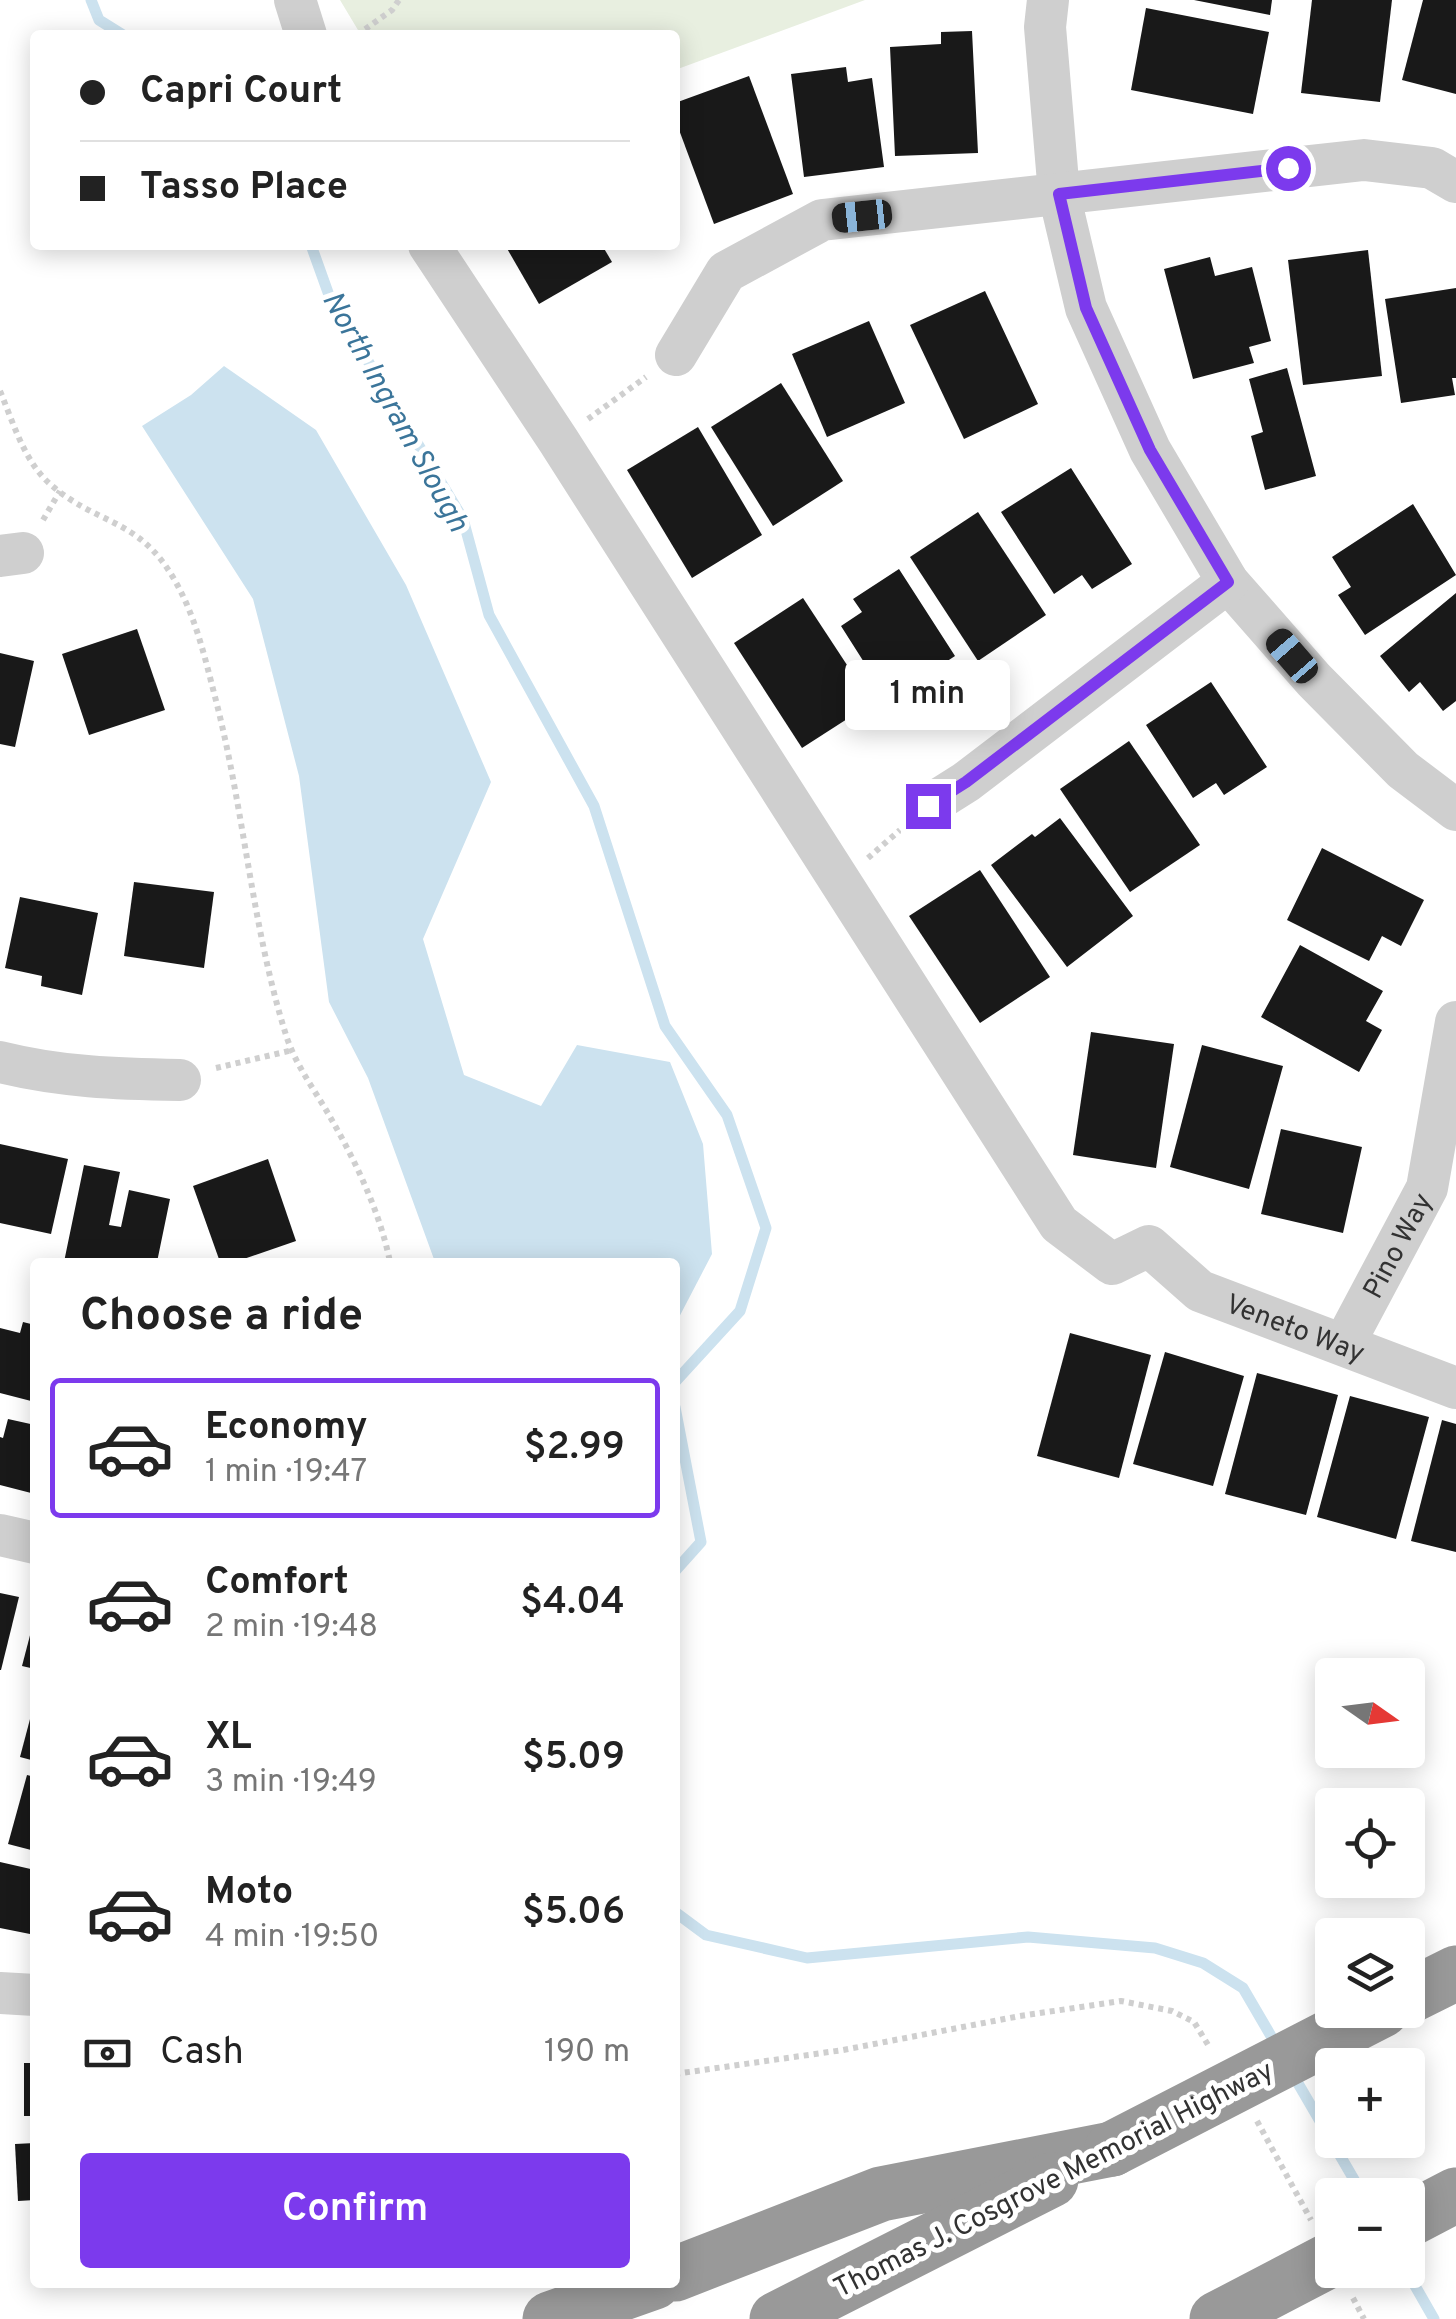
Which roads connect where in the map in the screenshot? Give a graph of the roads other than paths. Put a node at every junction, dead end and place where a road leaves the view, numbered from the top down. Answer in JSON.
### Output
{"nodes":[{"id":1,"x":294,"y":0,"type":"edge"},
{"id":2,"x":1048,"y":0,"type":"edge"},
{"id":3,"x":304,"y":30,"type":"edge"},
{"id":4,"x":1456,"y":182,"type":"edge"},
{"id":5,"x":1059,"y":194,"type":"junction"},
{"id":6,"x":432,"y":250,"type":"edge"},
{"id":7,"x":676,"y":356,"type":"road end"},
{"id":8,"x":1228,"y":582,"type":"junction"},
{"id":9,"x":928,"y":806,"type":"road end"},
{"id":10,"x":1456,"y":810,"type":"edge"},
{"id":11,"x":1456,"y":1022,"type":"edge"},
{"id":12,"x":0,"y":1062,"type":"edge"},
{"id":13,"x":180,"y":1080,"type":"road end"},
{"id":14,"x":1344,"y":1344,"type":"junction"},
{"id":15,"x":1456,"y":1388,"type":"edge"},
{"id":16,"x":0,"y":1535,"type":"edge"},
{"id":17,"x":30,"y":1542,"type":"edge"},
{"id":18,"x":0,"y":1993,"type":"edge"},
{"id":19,"x":30,"y":1995,"type":"edge"},
{"id":20,"x":1347,"y":2028,"type":"edge"},
{"id":21,"x":1112,"y":2149,"type":"junction"},
{"id":22,"x":1456,"y":2195,"type":"edge"},
{"id":23,"x":1425,"y":2211,"type":"edge"},
{"id":24,"x":1315,"y":2250,"type":"edge"},
{"id":25,"x":680,"y":2272,"type":"edge"},
{"id":26,"x":637,"y":2288,"type":"edge"},
{"id":27,"x":550,"y":2319,"type":"edge"},
{"id":28,"x":777,"y":2319,"type":"edge"},
{"id":29,"x":1218,"y":2319,"type":"edge"}],
"edges":[{"from":1,"to":3,"type":"street"},
{"from":2,"to":5,"type":"street"},
{"from":4,"to":5,"type":"street"},
{"from":5,"to":7,"type":"street"},
{"from":5,"to":8,"type":"street"},
{"from":6,"to":14,"type":"street","name":"Veneto Way"},
{"from":8,"to":9,"type":"street"},
{"from":8,"to":10,"type":"street"},
{"from":11,"to":14,"type":"street","name":"Pino Way"},
{"from":12,"to":13,"type":"street"},
{"from":14,"to":15,"type":"street","name":"Veneto Way"},
{"from":16,"to":17,"type":"street"},
{"from":18,"to":19,"type":"street"},
{"from":20,"to":21,"type":"highway","name":"Thomas J. Cosgrove Memorial Highway","bridge":true},
{"from":21,"to":25,"type":"highway"},
{"from":21,"to":28,"type":"highway","name":"Thomas J. Cosgrove Memorial Highway"},
{"from":22,"to":23,"type":"highway"},
{"from":24,"to":29,"type":"highway","bridge":true},
{"from":26,"to":27,"type":"highway"}]}
